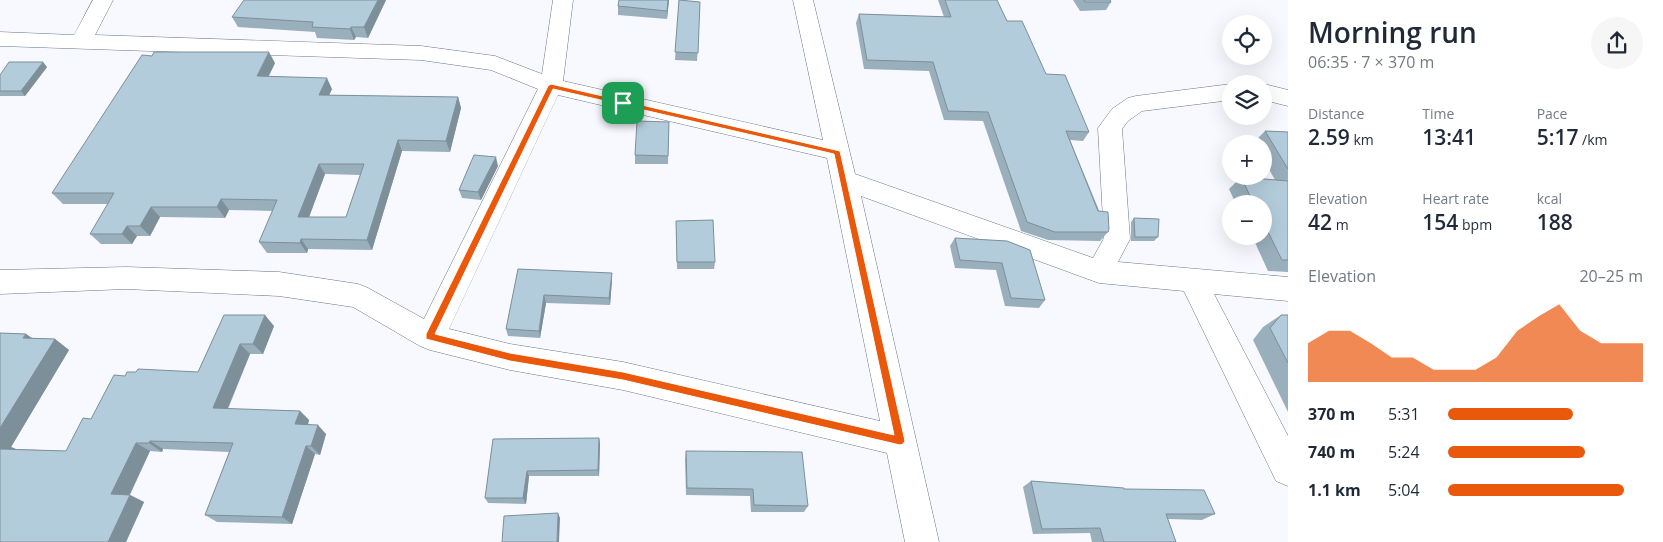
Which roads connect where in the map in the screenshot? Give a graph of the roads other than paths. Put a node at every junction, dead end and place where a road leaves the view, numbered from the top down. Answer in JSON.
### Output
{"nodes":[{"id":1,"x":104,"y":0,"type":"edge"},
{"id":2,"x":563,"y":0,"type":"edge"},
{"id":3,"x":803,"y":0,"type":"edge"},
{"id":4,"x":0,"y":39,"type":"edge"},
{"id":5,"x":80,"y":43,"type":"junction"},
{"id":6,"x":551,"y":86,"type":"junction"},
{"id":7,"x":1222,"y":93,"type":"edge"},
{"id":8,"x":1272,"y":94,"type":"edge"},
{"id":9,"x":1288,"y":98,"type":"edge"},
{"id":10,"x":838,"y":152,"type":"junction"},
{"id":11,"x":844,"y":180,"type":"junction"},
{"id":12,"x":1099,"y":272,"type":"junction"},
{"id":13,"x":1192,"y":280,"type":"junction"},
{"id":14,"x":0,"y":282,"type":"edge"},
{"id":15,"x":1288,"y":288,"type":"edge"},
{"id":16,"x":430,"y":336,"type":"junction"},
{"id":17,"x":900,"y":441,"type":"junction"},
{"id":18,"x":1288,"y":470,"type":"edge"},
{"id":19,"x":922,"y":542,"type":"edge"}],
"edges":[{"from":1,"to":5,"type":"street"},
{"from":2,"to":6,"type":"street"},
{"from":3,"to":10,"type":"street"},
{"from":4,"to":5,"type":"street"},
{"from":5,"to":6,"type":"street"},
{"from":6,"to":10,"type":"street"},
{"from":6,"to":16,"type":"street"},
{"from":7,"to":12,"type":"street"},
{"from":8,"to":9,"type":"street"},
{"from":10,"to":11,"type":"street"},
{"from":11,"to":12,"type":"street"},
{"from":11,"to":17,"type":"street"},
{"from":12,"to":13,"type":"street"},
{"from":13,"to":15,"type":"street"},
{"from":13,"to":18,"type":"street"},
{"from":14,"to":16,"type":"street"},
{"from":16,"to":17,"type":"street"},
{"from":17,"to":19,"type":"street"}]}
